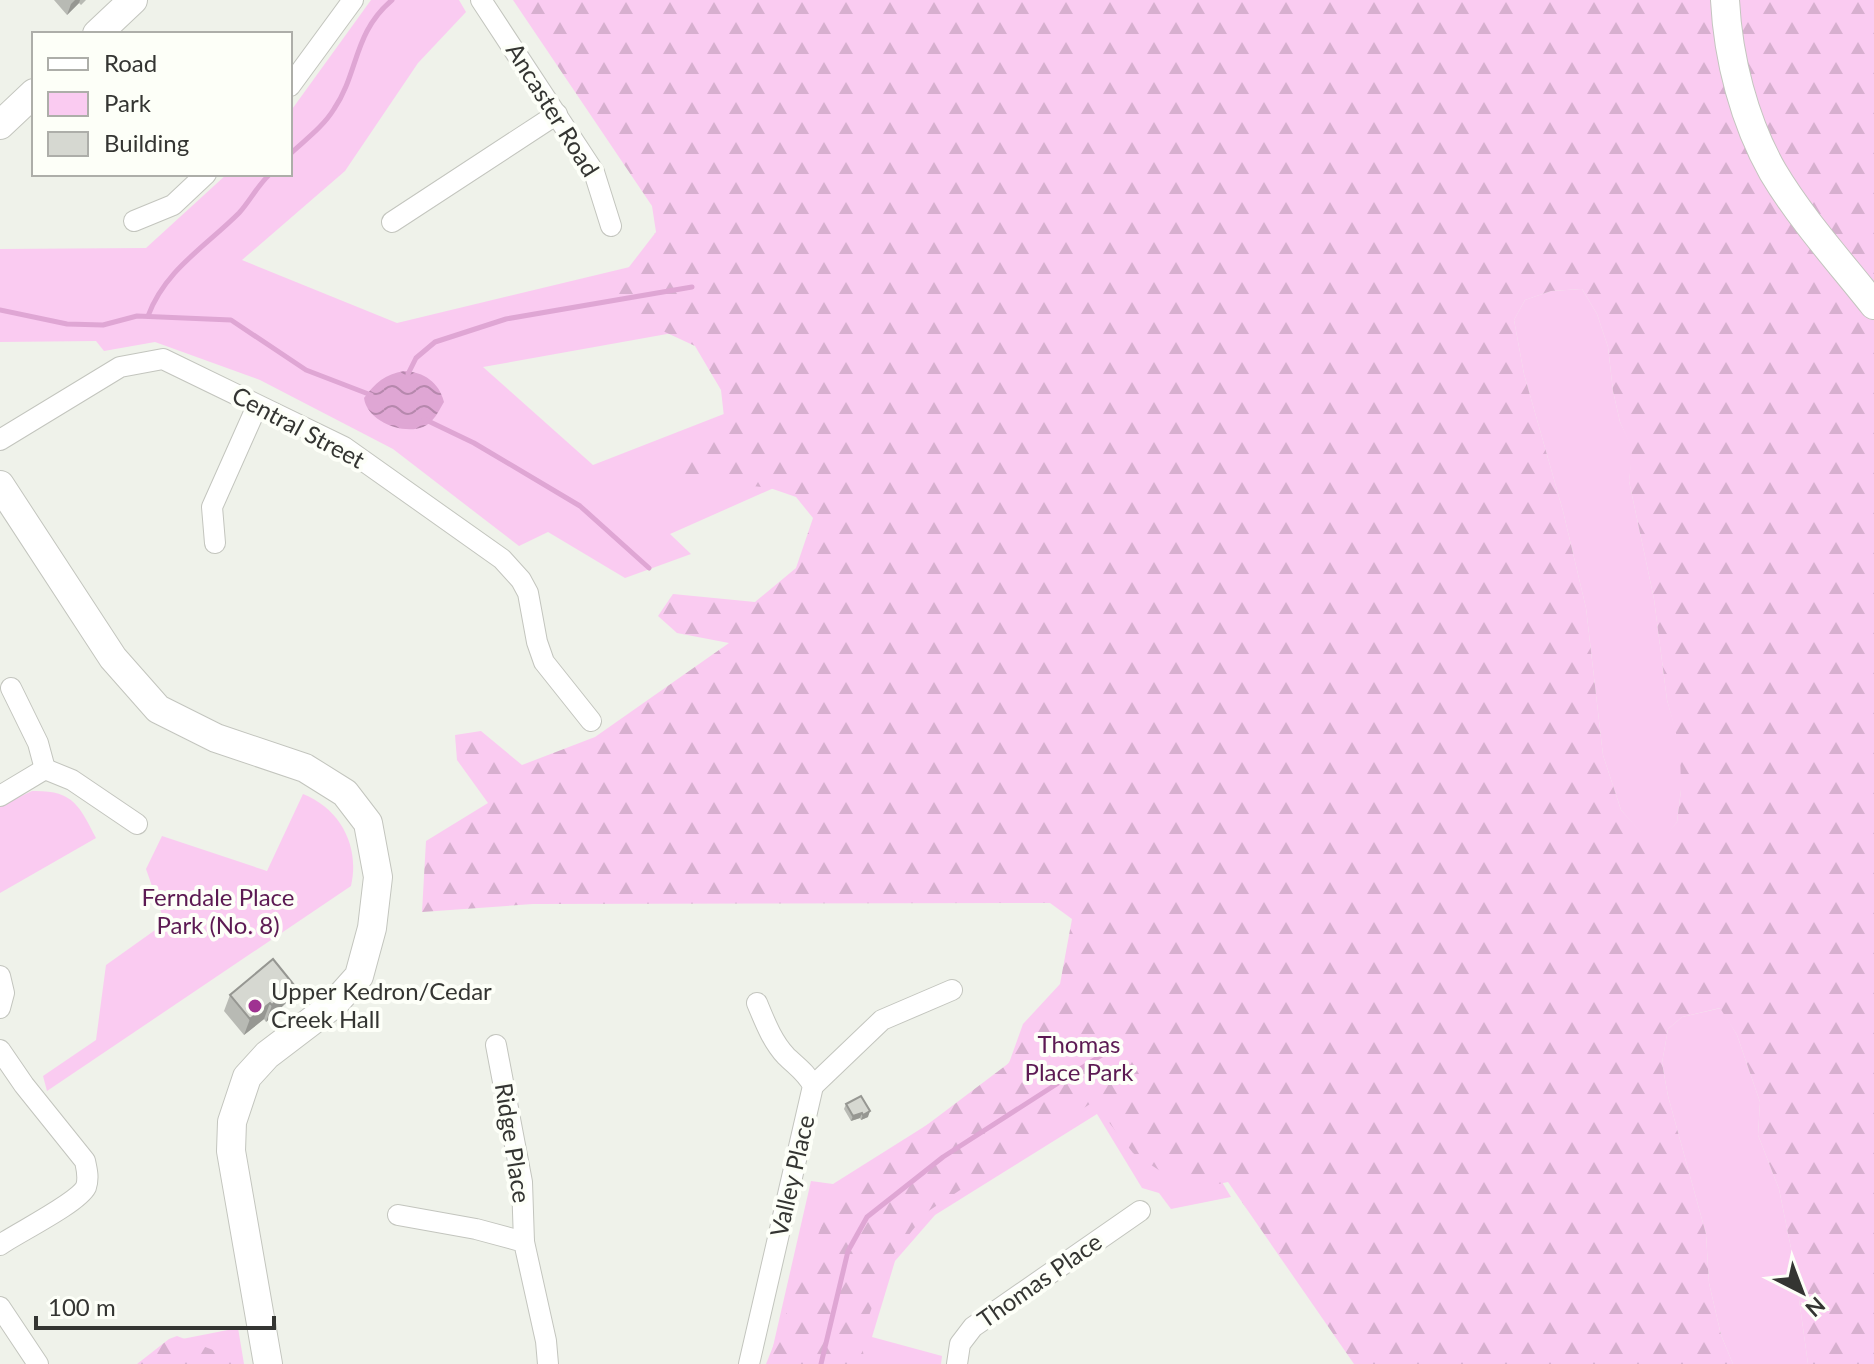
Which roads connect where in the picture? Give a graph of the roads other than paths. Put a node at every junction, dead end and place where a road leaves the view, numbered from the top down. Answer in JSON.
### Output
{"nodes":[{"id":1,"x":133,"y":0,"type":"edge"},
{"id":2,"x":353,"y":0,"type":"edge"},
{"id":3,"x":481,"y":0,"type":"edge"},
{"id":4,"x":1725,"y":0,"type":"edge"},
{"id":5,"x":99,"y":32,"type":"edge"},
{"id":6,"x":292,"y":83,"type":"edge"},
{"id":7,"x":32,"y":95,"type":"edge"},
{"id":8,"x":557,"y":114,"type":"junction"},
{"id":9,"x":0,"y":125,"type":"edge"},
{"id":10,"x":204,"y":176,"type":"edge"},
{"id":11,"x":134,"y":221,"type":"dead end"},
{"id":12,"x":392,"y":222,"type":"dead end"},
{"id":13,"x":611,"y":226,"type":"dead end"},
{"id":14,"x":1874,"y":305,"type":"edge"},
{"id":15,"x":257,"y":406,"type":"junction"},
{"id":16,"x":0,"y":440,"type":"edge"},
{"id":17,"x":0,"y":485,"type":"edge"},
{"id":18,"x":215,"y":543,"type":"dead end"},
{"id":19,"x":11,"y":688,"type":"dead end"},
{"id":20,"x":591,"y":721,"type":"dead end"},
{"id":21,"x":45,"y":769,"type":"junction"},
{"id":22,"x":0,"y":796,"type":"edge"},
{"id":23,"x":137,"y":824,"type":"dead end"},
{"id":24,"x":0,"y":976,"type":"edge"},
{"id":25,"x":952,"y":990,"type":"dead end"},
{"id":26,"x":757,"y":1003,"type":"dead end"},
{"id":27,"x":0,"y":1008,"type":"edge"},
{"id":28,"x":496,"y":1045,"type":"dead end"},
{"id":29,"x":0,"y":1050,"type":"edge"},
{"id":30,"x":813,"y":1086,"type":"junction"},
{"id":31,"x":1140,"y":1211,"type":"dead end"},
{"id":32,"x":398,"y":1215,"type":"dead end"},
{"id":33,"x":524,"y":1242,"type":"junction"},
{"id":34,"x":0,"y":1245,"type":"edge"},
{"id":35,"x":0,"y":1307,"type":"edge"},
{"id":36,"x":38,"y":1364,"type":"edge"},
{"id":37,"x":268,"y":1364,"type":"edge"},
{"id":38,"x":548,"y":1364,"type":"edge"},
{"id":39,"x":749,"y":1364,"type":"edge"},
{"id":40,"x":957,"y":1364,"type":"edge"}],
"edges":[{"from":1,"to":5,"type":"street"},
{"from":2,"to":6,"type":"street"},
{"from":3,"to":8,"type":"street","name":"Ancaster Road"},
{"from":4,"to":14,"type":"street"},
{"from":7,"to":9,"type":"street"},
{"from":8,"to":12,"type":"street"},
{"from":8,"to":13,"type":"street","name":"Ancaster Road"},
{"from":10,"to":11,"type":"street"},
{"from":15,"to":16,"type":"street","name":"Central Street"},
{"from":15,"to":18,"type":"street"},
{"from":15,"to":20,"type":"street","name":"Central Street"},
{"from":17,"to":37,"type":"street"},
{"from":19,"to":21,"type":"street"},
{"from":21,"to":22,"type":"street"},
{"from":21,"to":23,"type":"street"},
{"from":24,"to":27,"type":"street"},
{"from":25,"to":30,"type":"street"},
{"from":26,"to":30,"type":"street","name":"Valley Place"},
{"from":28,"to":33,"type":"street","name":"Ridge Place"},
{"from":29,"to":34,"type":"street"},
{"from":30,"to":39,"type":"street","name":"Valley Place"},
{"from":31,"to":40,"type":"street","name":"Thomas Place"},
{"from":32,"to":33,"type":"street"},
{"from":33,"to":38,"type":"street","name":"Ridge Place"},
{"from":35,"to":36,"type":"street"}]}
